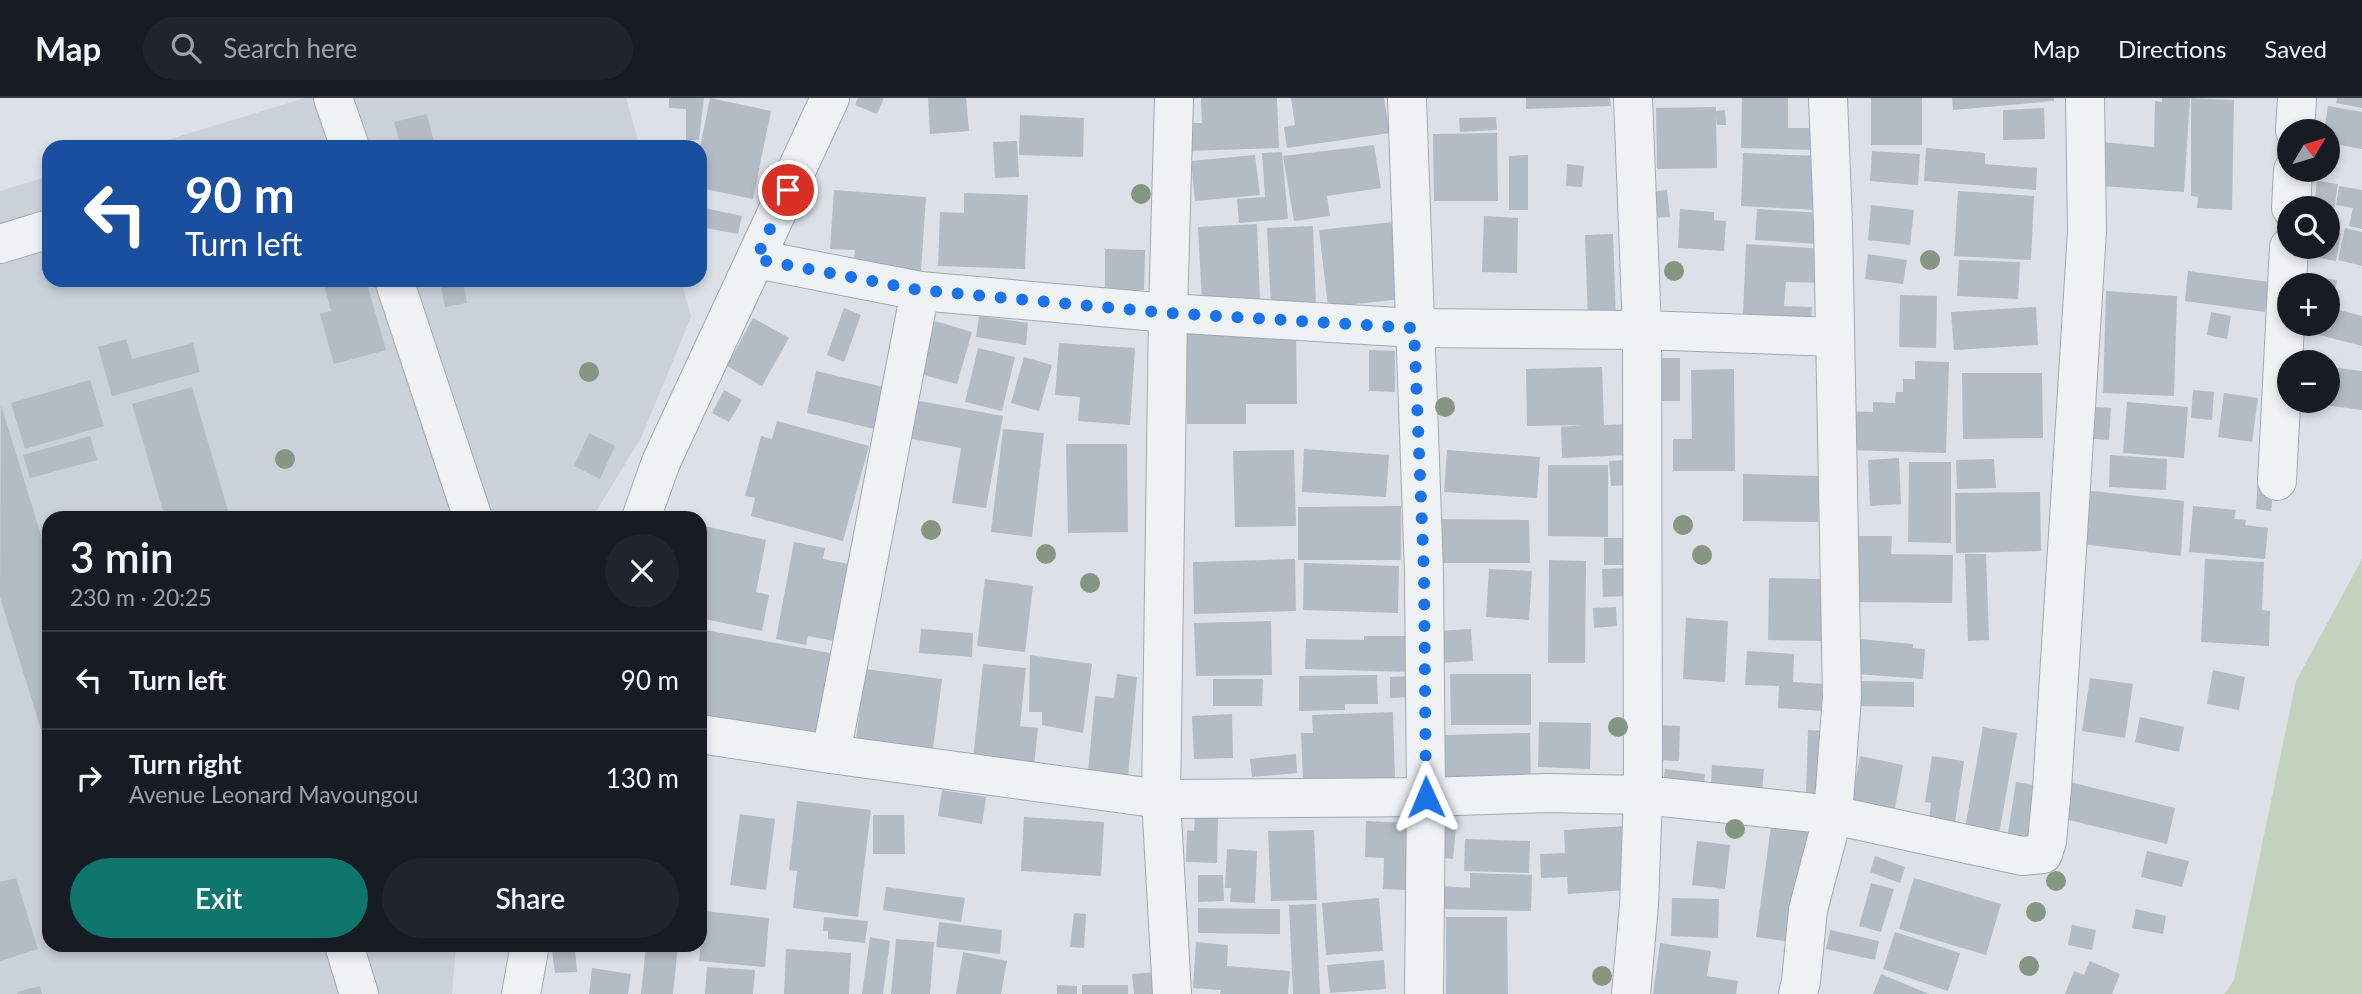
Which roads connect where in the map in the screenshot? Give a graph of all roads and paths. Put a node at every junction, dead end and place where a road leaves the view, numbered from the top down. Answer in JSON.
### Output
{"nodes":[{"id":1,"x":333,"y":98,"type":"edge"},
{"id":2,"x":830,"y":98,"type":"edge"},
{"id":3,"x":1174,"y":98,"type":"edge"},
{"id":4,"x":1407,"y":98,"type":"edge"},
{"id":5,"x":1633,"y":98,"type":"edge"},
{"id":6,"x":1828,"y":98,"type":"edge"},
{"id":7,"x":2085,"y":98,"type":"edge"},
{"id":8,"x":2297,"y":98,"type":"edge"},
{"id":9,"x":2296,"y":119,"type":"edge"},
{"id":10,"x":338,"y":140,"type":"edge"},
{"id":11,"x":42,"y":231,"type":"edge"},
{"id":12,"x":0,"y":244,"type":"edge"},
{"id":13,"x":756,"y":259,"type":"junction"},
{"id":14,"x":2288,"y":259,"type":"edge"},
{"id":15,"x":396,"y":287,"type":"edge"},
{"id":16,"x":919,"y":290,"type":"junction"},
{"id":17,"x":1168,"y":313,"type":"junction"},
{"id":18,"x":1414,"y":328,"type":"junction"},
{"id":19,"x":1642,"y":330,"type":"junction"},
{"id":20,"x":1835,"y":337,"type":"junction"},
{"id":21,"x":2277,"y":481,"type":"dead end"},
{"id":22,"x":471,"y":511,"type":"edge"},
{"id":23,"x":644,"y":511,"type":"edge"},
{"id":24,"x":707,"y":735,"type":"edge"},
{"id":25,"x":831,"y":754,"type":"junction"},
{"id":26,"x":1643,"y":795,"type":"junction"},
{"id":27,"x":1426,"y":797,"type":"junction"},
{"id":28,"x":1161,"y":799,"type":"junction"},
{"id":29,"x":1833,"y":815,"type":"junction"},
{"id":30,"x":346,"y":952,"type":"edge"},
{"id":31,"x":529,"y":952,"type":"edge"},
{"id":32,"x":359,"y":994,"type":"edge"},
{"id":33,"x":521,"y":994,"type":"edge"},
{"id":34,"x":1172,"y":994,"type":"edge"},
{"id":35,"x":1424,"y":994,"type":"edge"},
{"id":36,"x":1631,"y":994,"type":"edge"},
{"id":37,"x":1798,"y":994,"type":"edge"}],
"edges":[{"from":1,"to":10,"type":"street"},
{"from":2,"to":13,"type":"street"},
{"from":3,"to":17,"type":"street"},
{"from":4,"to":18,"type":"street"},
{"from":5,"to":19,"type":"street"},
{"from":6,"to":20,"type":"street"},
{"from":7,"to":29,"type":"street"},
{"from":8,"to":9,"type":"street"},
{"from":11,"to":12,"type":"street"},
{"from":13,"to":16,"type":"street"},
{"from":13,"to":23,"type":"street"},
{"from":14,"to":21,"type":"street"},
{"from":15,"to":22,"type":"street"},
{"from":16,"to":17,"type":"street"},
{"from":16,"to":25,"type":"street"},
{"from":17,"to":18,"type":"street"},
{"from":17,"to":28,"type":"street"},
{"from":18,"to":19,"type":"street"},
{"from":18,"to":27,"type":"street"},
{"from":19,"to":20,"type":"street"},
{"from":19,"to":26,"type":"street"},
{"from":20,"to":29,"type":"street"},
{"from":24,"to":25,"type":"street"},
{"from":25,"to":28,"type":"street"},
{"from":26,"to":27,"type":"street"},
{"from":26,"to":29,"type":"street"},
{"from":26,"to":36,"type":"street"},
{"from":27,"to":28,"type":"street"},
{"from":27,"to":35,"type":"street"},
{"from":28,"to":34,"type":"street"},
{"from":29,"to":37,"type":"street"},
{"from":30,"to":32,"type":"street"},
{"from":31,"to":33,"type":"street"}]}
